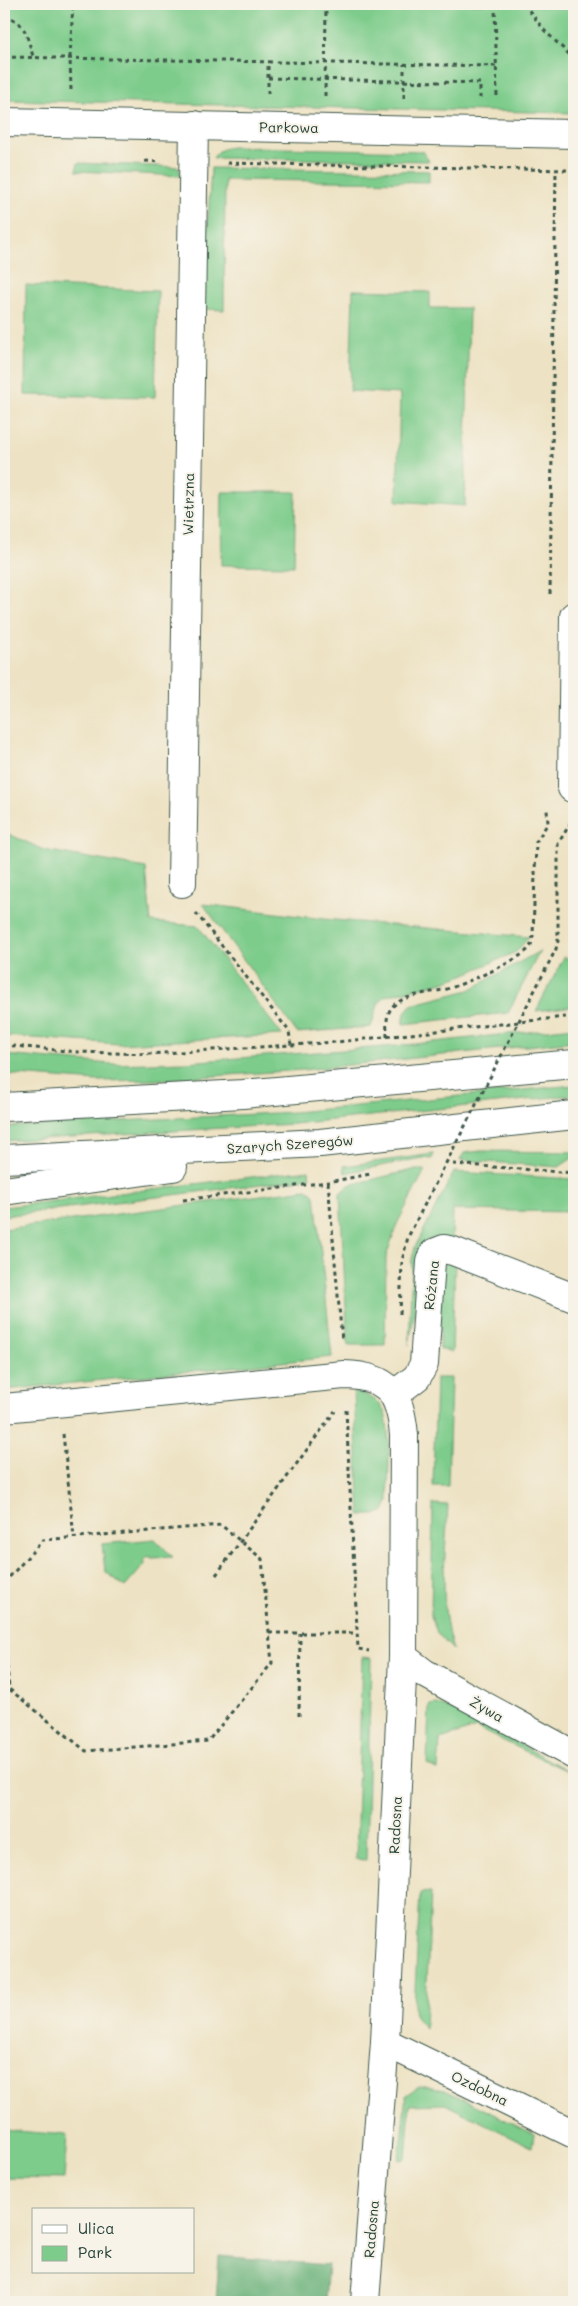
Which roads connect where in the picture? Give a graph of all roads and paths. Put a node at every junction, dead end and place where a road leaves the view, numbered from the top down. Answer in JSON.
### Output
{"nodes":[{"id":1,"x":73,"y":4,"type":"edge"},
{"id":2,"x":326,"y":4,"type":"edge"},
{"id":3,"x":495,"y":4,"type":"edge"},
{"id":4,"x":524,"y":4,"type":"edge"},
{"id":5,"x":4,"y":17,"type":"edge"},
{"id":6,"x":32,"y":56,"type":"junction"},
{"id":7,"x":4,"y":57,"type":"edge"},
{"id":8,"x":70,"y":57,"type":"junction"},
{"id":9,"x":574,"y":59,"type":"edge"},
{"id":10,"x":326,"y":62,"type":"junction"},
{"id":11,"x":404,"y":64,"type":"junction"},
{"id":12,"x":496,"y":66,"type":"junction"},
{"id":13,"x":268,"y":78,"type":"dead end"},
{"id":14,"x":326,"y":80,"type":"junction"},
{"id":15,"x":404,"y":82,"type":"junction"},
{"id":16,"x":325,"y":98,"type":"dead end"},
{"id":17,"x":502,"y":98,"type":"dead end"},
{"id":18,"x":404,"y":100,"type":"dead end"},
{"id":19,"x":480,"y":102,"type":"dead end"},
{"id":20,"x":4,"y":122,"type":"edge"},
{"id":21,"x":71,"y":123,"type":"junction"},
{"id":22,"x":194,"y":125,"type":"junction"},
{"id":23,"x":574,"y":134,"type":"edge"},
{"id":24,"x":136,"y":161,"type":"dead end"},
{"id":25,"x":194,"y":163,"type":"junction"},
{"id":26,"x":556,"y":170,"type":"junction"},
{"id":27,"x":574,"y":170,"type":"edge"},
{"id":28,"x":550,"y":598,"type":"dead end"},
{"id":29,"x":574,"y":616,"type":"edge"},
{"id":30,"x":572,"y":788,"type":"dead end"},
{"id":31,"x":547,"y":806,"type":"dead end"},
{"id":32,"x":571,"y":822,"type":"dead end"},
{"id":33,"x":182,"y":883,"type":"joint"},
{"id":34,"x":574,"y":1016,"type":"edge"},
{"id":35,"x":387,"y":1037,"type":"junction"},
{"id":36,"x":4,"y":1045,"type":"edge"},
{"id":37,"x":291,"y":1045,"type":"junction"},
{"id":38,"x":574,"y":1064,"type":"edge"},
{"id":39,"x":4,"y":1107,"type":"edge"},
{"id":40,"x":574,"y":1115,"type":"edge"},
{"id":41,"x":320,"y":1143,"type":"junction"},
{"id":42,"x":4,"y":1160,"type":"edge"},
{"id":43,"x":436,"y":1163,"type":"dead end"},
{"id":44,"x":372,"y":1173,"type":"dead end"},
{"id":45,"x":574,"y":1173,"type":"edge"},
{"id":46,"x":328,"y":1182,"type":"junction"},
{"id":47,"x":4,"y":1191,"type":"edge"},
{"id":48,"x":182,"y":1201,"type":"dead end"},
{"id":49,"x":574,"y":1298,"type":"edge"},
{"id":50,"x":400,"y":1314,"type":"dead end"},
{"id":51,"x":348,"y":1382,"type":"junction"},
{"id":52,"x":395,"y":1394,"type":"junction"},
{"id":53,"x":4,"y":1408,"type":"edge"},
{"id":54,"x":63,"y":1431,"type":"dead end"},
{"id":55,"x":74,"y":1537,"type":"junction"},
{"id":56,"x":240,"y":1541,"type":"junction"},
{"id":57,"x":216,"y":1575,"type":"dead end"},
{"id":58,"x":4,"y":1583,"type":"edge"},
{"id":59,"x":4,"y":1629,"type":"edge"},
{"id":60,"x":357,"y":1632,"type":"junction"},
{"id":61,"x":269,"y":1633,"type":"junction"},
{"id":62,"x":300,"y":1633,"type":"junction"},
{"id":63,"x":390,"y":1656,"type":"junction"},
{"id":64,"x":299,"y":1716,"type":"dead end"},
{"id":65,"x":574,"y":1756,"type":"edge"},
{"id":66,"x":385,"y":2042,"type":"junction"},
{"id":67,"x":574,"y":2134,"type":"edge"},
{"id":68,"x":365,"y":2302,"type":"edge"}],
"edges":[{"from":1,"to":8,"type":"path"},
{"from":2,"to":10,"type":"path"},
{"from":3,"to":12,"type":"path"},
{"from":4,"to":9,"type":"path"},
{"from":5,"to":6,"type":"path"},
{"from":6,"to":7,"type":"path"},
{"from":6,"to":8,"type":"path"},
{"from":8,"to":10,"type":"path"},
{"from":8,"to":21,"type":"path"},
{"from":10,"to":11,"type":"path"},
{"from":10,"to":14,"type":"path"},
{"from":11,"to":12,"type":"path"},
{"from":11,"to":15,"type":"path"},
{"from":12,"to":17,"type":"path"},
{"from":13,"to":14,"type":"path"},
{"from":14,"to":15,"type":"path"},
{"from":14,"to":16,"type":"path"},
{"from":15,"to":18,"type":"path"},
{"from":15,"to":19,"type":"path"},
{"from":20,"to":21,"type":"street","name":"Parkowa"},
{"from":21,"to":22,"type":"street","name":"Parkowa"},
{"from":22,"to":23,"type":"street","name":"Parkowa"},
{"from":22,"to":25,"type":"street","name":"Wietrzna"},
{"from":24,"to":25,"type":"path"},
{"from":25,"to":26,"type":"path"},
{"from":25,"to":33,"type":"street","name":"Wietrzna"},
{"from":26,"to":27,"type":"path"},
{"from":26,"to":28,"type":"path"},
{"from":29,"to":30,"type":"street"},
{"from":31,"to":35,"type":"path"},
{"from":32,"to":50,"type":"path","bridge":true},
{"from":33,"to":37,"type":"path"},
{"from":34,"to":35,"type":"path"},
{"from":35,"to":37,"type":"path"},
{"from":36,"to":37,"type":"path"},
{"from":38,"to":39,"type":"street"},
{"from":40,"to":41,"type":"street","name":"Szarych Szeregów"},
{"from":41,"to":42,"type":"street","name":"Szarych Szeregów"},
{"from":41,"to":47,"type":"street"},
{"from":43,"to":45,"type":"path"},
{"from":44,"to":46,"type":"path"},
{"from":46,"to":48,"type":"path"},
{"from":46,"to":51,"type":"path"},
{"from":49,"to":52,"type":"street","name":"Różana"},
{"from":51,"to":52,"type":"street"},
{"from":51,"to":53,"type":"street"},
{"from":51,"to":56,"type":"path"},
{"from":51,"to":60,"type":"path"},
{"from":52,"to":63,"type":"street","name":"Radosna"},
{"from":54,"to":55,"type":"path"},
{"from":55,"to":56,"type":"path"},
{"from":55,"to":58,"type":"path"},
{"from":56,"to":57,"type":"path"},
{"from":56,"to":61,"type":"path"},
{"from":59,"to":61,"type":"path"},
{"from":60,"to":62,"type":"path"},
{"from":60,"to":63,"type":"path"},
{"from":61,"to":62,"type":"path"},
{"from":62,"to":64,"type":"path"},
{"from":63,"to":65,"type":"street","name":"Żywa"},
{"from":63,"to":66,"type":"street","name":"Radosna"},
{"from":66,"to":67,"type":"street","name":"Ozdobna"},
{"from":66,"to":68,"type":"street","name":"Radosna"}]}
